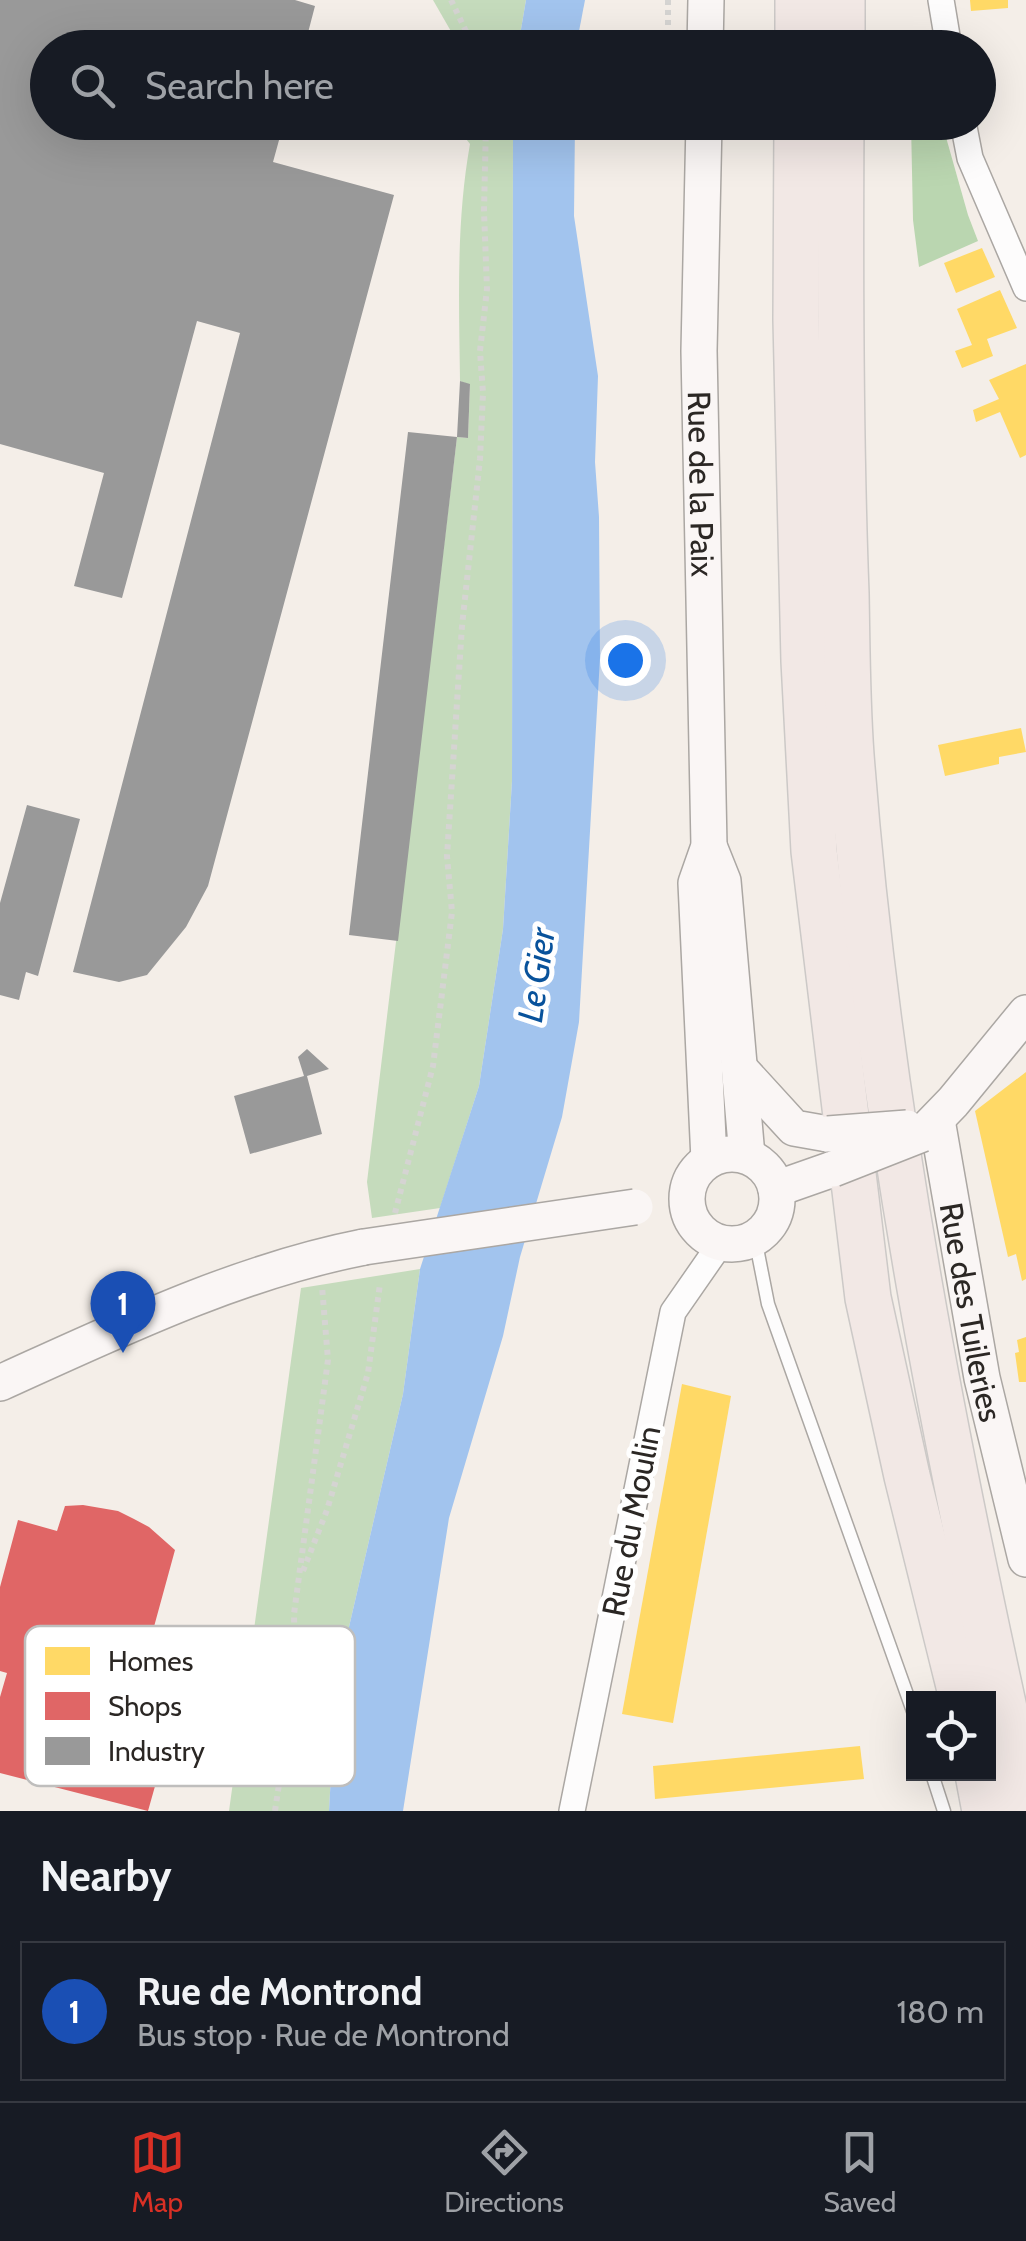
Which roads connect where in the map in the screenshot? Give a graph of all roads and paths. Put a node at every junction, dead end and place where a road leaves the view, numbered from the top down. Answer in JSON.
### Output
{"nodes":[{"id":1,"x":452,"y":0,"type":"edge"},
{"id":2,"x":668,"y":0,"type":"edge"},
{"id":3,"x":706,"y":0,"type":"edge"},
{"id":4,"x":798,"y":0,"type":"edge"},
{"id":5,"x":842,"y":0,"type":"edge"},
{"id":6,"x":940,"y":0,"type":"edge"},
{"id":7,"x":466,"y":30,"type":"edge"},
{"id":8,"x":668,"y":30,"type":"edge"},
{"id":9,"x":705,"y":30,"type":"edge"},
{"id":10,"x":798,"y":30,"type":"edge"},
{"id":11,"x":842,"y":30,"type":"edge"},
{"id":12,"x":946,"y":30,"type":"edge"},
{"id":13,"x":486,"y":140,"type":"edge"},
{"id":14,"x":704,"y":140,"type":"edge"},
{"id":15,"x":797,"y":140,"type":"edge"},
{"id":16,"x":841,"y":140,"type":"edge"},
{"id":17,"x":966,"y":140,"type":"edge"},
{"id":18,"x":1026,"y":288,"type":"edge"},
{"id":19,"x":709,"y":846,"type":"junction"},
{"id":20,"x":1026,"y":1014,"type":"edge"},
{"id":21,"x":740,"y":1069,"type":"junction"},
{"id":22,"x":924,"y":1127,"type":"junction"},
{"id":23,"x":747,"y":1156,"type":"junction"},
{"id":24,"x":709,"y":1160,"type":"junction"},
{"id":25,"x":776,"y":1188,"type":"junction"},
{"id":26,"x":687,"y":1203,"type":"junction"},
{"id":27,"x":394,"y":1215,"type":"dead end"},
{"id":28,"x":738,"y":1240,"type":"junction"},
{"id":29,"x":320,"y":1256,"type":"junction"},
{"id":30,"x":380,"y":1284,"type":"dead end"},
{"id":31,"x":0,"y":1384,"type":"edge"},
{"id":32,"x":1026,"y":1559,"type":"edge"},
{"id":33,"x":299,"y":1582,"type":"junction"},
{"id":34,"x":294,"y":1626,"type":"edge"},
{"id":35,"x":960,"y":1691,"type":"edge"},
{"id":36,"x":906,"y":1692,"type":"edge"},
{"id":37,"x":934,"y":1781,"type":"edge"},
{"id":38,"x":979,"y":1781,"type":"edge"},
{"id":39,"x":279,"y":1786,"type":"edge"},
{"id":40,"x":1026,"y":1808,"type":"edge"},
{"id":41,"x":275,"y":1811,"type":"edge"},
{"id":42,"x":572,"y":1811,"type":"edge"},
{"id":43,"x":944,"y":1811,"type":"edge"},
{"id":44,"x":985,"y":1811,"type":"edge"}],
"edges":[{"from":1,"to":7,"type":"path"},
{"from":2,"to":8,"type":"path"},
{"from":3,"to":9,"type":"main road"},
{"from":4,"to":10,"type":"highway"},
{"from":5,"to":11,"type":"highway"},
{"from":6,"to":12,"type":"street"},
{"from":13,"to":27,"type":"path"},
{"from":14,"to":19,"type":"main road","name":"Rue de la Paix"},
{"from":15,"to":35,"type":"highway"},
{"from":16,"to":40,"type":"highway"},
{"from":17,"to":18,"type":"street"},
{"from":19,"to":21,"type":"main road","name":"Rue de la Paix"},
{"from":19,"to":24,"type":"main road","name":"Rue de la Paix"},
{"from":20,"to":22,"type":"main road"},
{"from":21,"to":22,"type":"main road","bridge":true},
{"from":21,"to":23,"type":"main road","name":"Rue de la Paix"},
{"from":22,"to":25,"type":"main road","bridge":true},
{"from":22,"to":32,"type":"main road","name":"Rue des Tuileries"},
{"from":23,"to":24,"type":"main road"},
{"from":23,"to":25,"type":"main road"},
{"from":24,"to":26,"type":"main road"},
{"from":25,"to":28,"type":"main road"},
{"from":26,"to":28,"type":"main road"},
{"from":26,"to":29,"type":"main road","bridge":true},
{"from":28,"to":36,"type":"lane"},
{"from":28,"to":42,"type":"street","name":"Rue du Moulin"},
{"from":29,"to":31,"type":"main road"},
{"from":29,"to":33,"type":"path"},
{"from":30,"to":33,"type":"path"},
{"from":33,"to":34,"type":"path"},
{"from":37,"to":43,"type":"lane"},
{"from":38,"to":44,"type":"highway"},
{"from":39,"to":41,"type":"path"}]}
